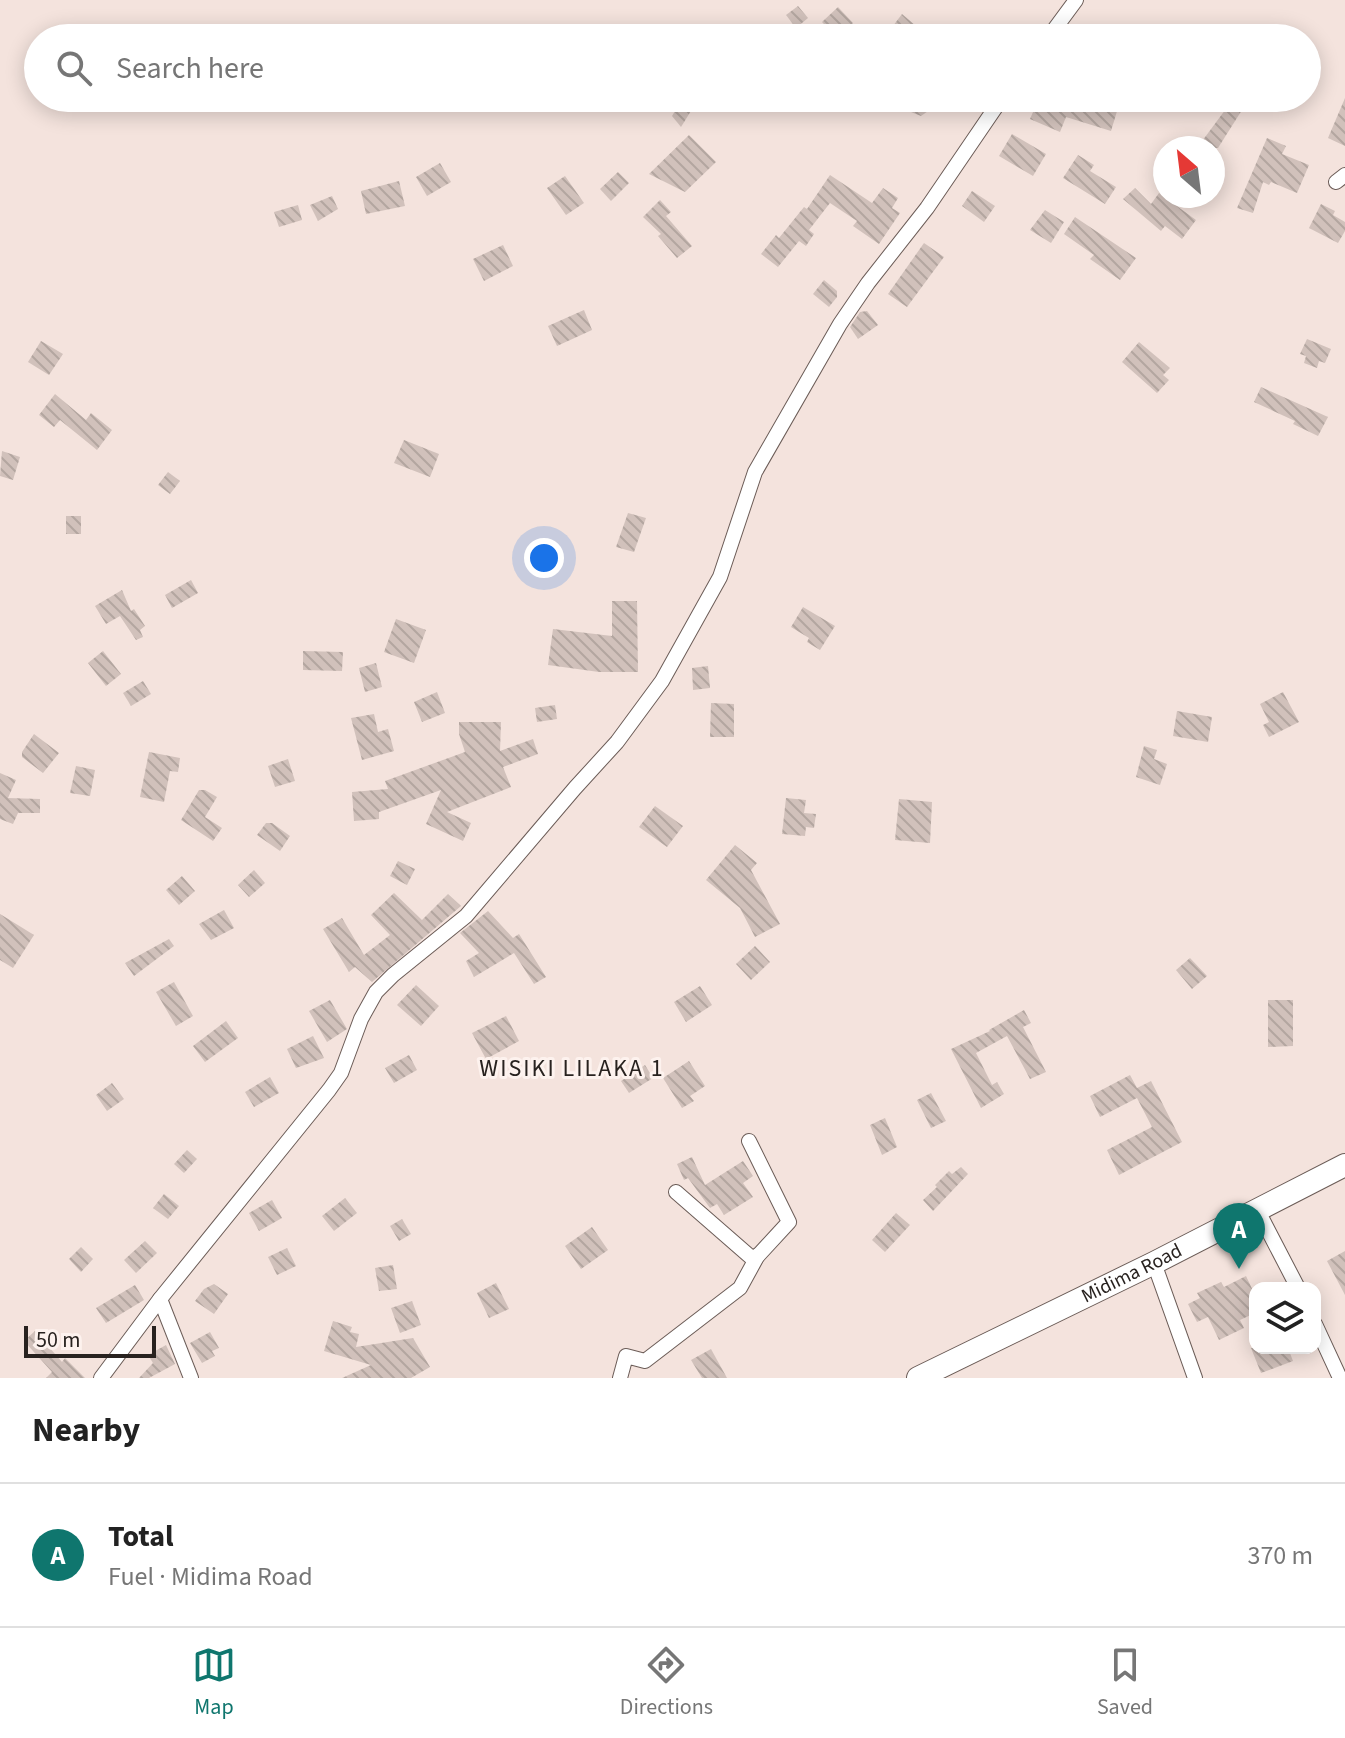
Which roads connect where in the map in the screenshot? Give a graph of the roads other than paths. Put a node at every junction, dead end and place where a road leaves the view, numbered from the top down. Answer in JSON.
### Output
{"nodes":[{"id":1,"x":1076,"y":0,"type":"edge"},
{"id":2,"x":1058,"y":24,"type":"edge"},
{"id":3,"x":992,"y":112,"type":"edge"},
{"id":4,"x":749,"y":1141,"type":"dead end"},
{"id":5,"x":1345,"y":1165,"type":"edge"},
{"id":6,"x":676,"y":1192,"type":"dead end"},
{"id":7,"x":1258,"y":1211,"type":"junction"},
{"id":8,"x":758,"y":1255,"type":"junction"},
{"id":9,"x":1154,"y":1263,"type":"junction"},
{"id":10,"x":1295,"y":1282,"type":"edge"},
{"id":11,"x":160,"y":1299,"type":"junction"},
{"id":12,"x":1321,"y":1337,"type":"edge"},
{"id":13,"x":101,"y":1378,"type":"edge"},
{"id":14,"x":191,"y":1378,"type":"edge"},
{"id":15,"x":620,"y":1378,"type":"edge"},
{"id":16,"x":918,"y":1378,"type":"edge"},
{"id":17,"x":1195,"y":1378,"type":"edge"},
{"id":18,"x":1340,"y":1378,"type":"edge"}],
"edges":[{"from":1,"to":2,"type":"street"},
{"from":3,"to":11,"type":"street"},
{"from":4,"to":8,"type":"street"},
{"from":5,"to":7,"type":"main road","name":"Midima Road"},
{"from":6,"to":8,"type":"street"},
{"from":7,"to":9,"type":"main road","name":"Midima Road"},
{"from":7,"to":10,"type":"street"},
{"from":8,"to":15,"type":"street"},
{"from":9,"to":16,"type":"main road","name":"Midima Road"},
{"from":9,"to":17,"type":"street"},
{"from":11,"to":13,"type":"street"},
{"from":11,"to":14,"type":"street"},
{"from":12,"to":18,"type":"street"}]}
